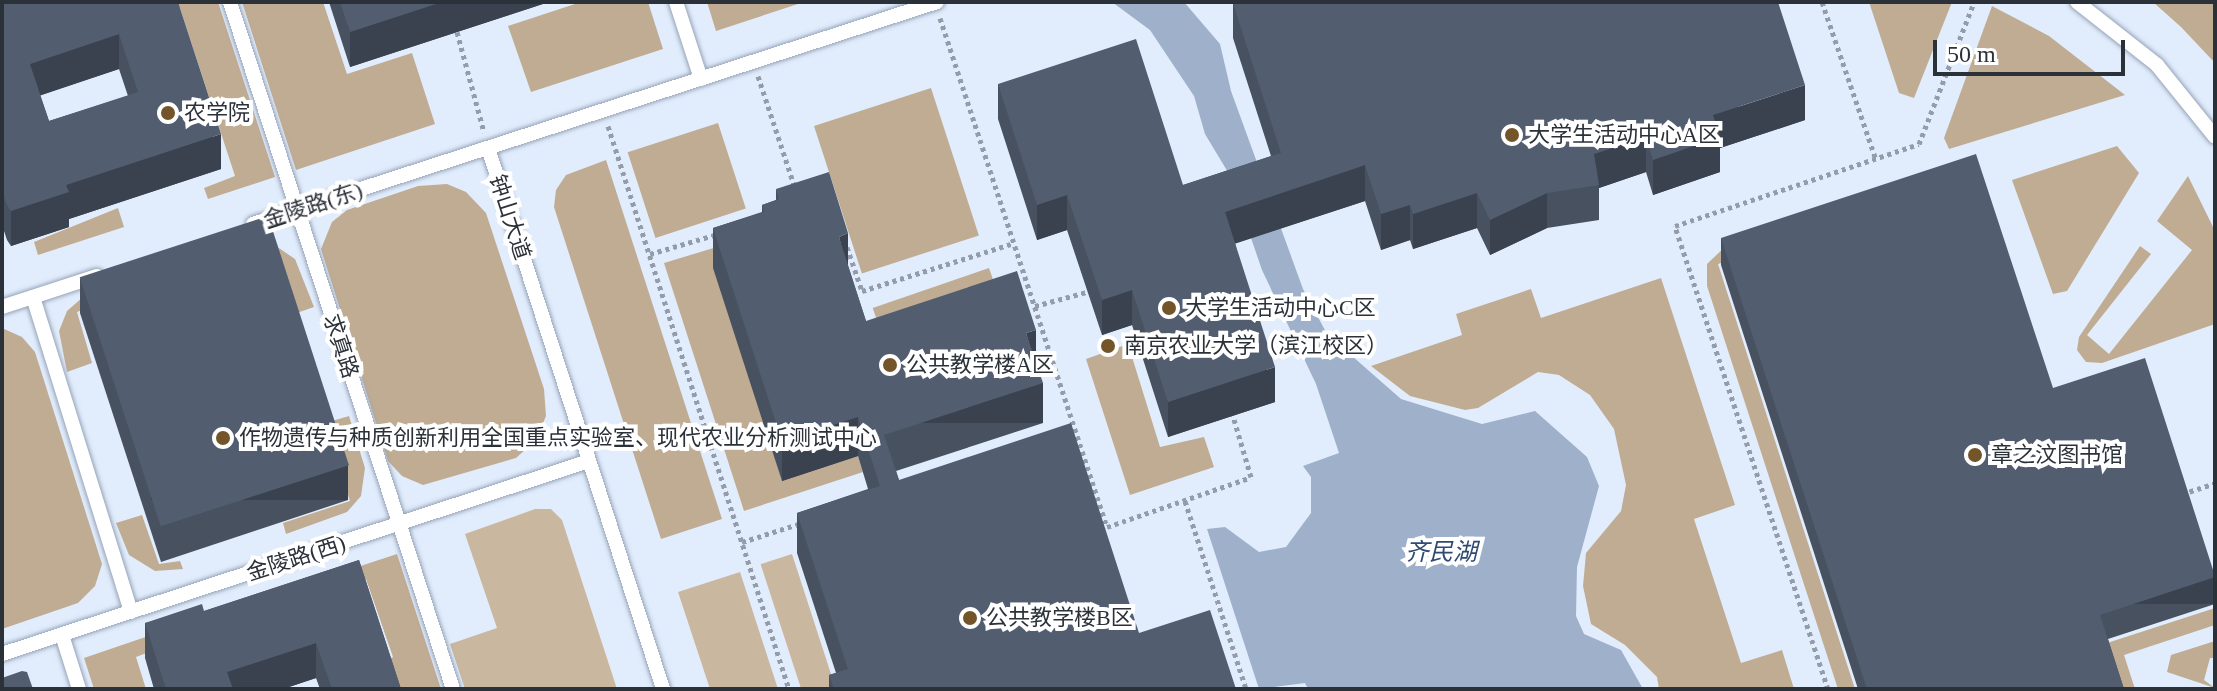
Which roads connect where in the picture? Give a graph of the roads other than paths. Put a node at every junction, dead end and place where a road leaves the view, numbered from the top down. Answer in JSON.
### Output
{"nodes":[{"id":1,"x":230,"y":2,"type":"edge"},
{"id":2,"x":676,"y":2,"type":"edge"},
{"id":3,"x":936,"y":2,"type":"edge"},
{"id":4,"x":2077,"y":2,"type":"edge"},
{"id":5,"x":701,"y":79,"type":"junction"},
{"id":6,"x":2215,"y":137,"type":"edge"},
{"id":7,"x":488,"y":148,"type":"junction"},
{"id":8,"x":296,"y":210,"type":"junction"},
{"id":9,"x":238,"y":229,"type":"edge"},
{"id":10,"x":106,"y":273,"type":"edge"},
{"id":11,"x":33,"y":297,"type":"junction"},
{"id":12,"x":2,"y":307,"type":"edge"},
{"id":13,"x":589,"y":461,"type":"junction"},
{"id":14,"x":399,"y":523,"type":"junction"},
{"id":15,"x":131,"y":612,"type":"junction"},
{"id":16,"x":62,"y":635,"type":"junction"},
{"id":17,"x":2,"y":654,"type":"edge"},
{"id":18,"x":79,"y":689,"type":"edge"},
{"id":19,"x":453,"y":689,"type":"edge"},
{"id":20,"x":663,"y":689,"type":"edge"}],
"edges":[{"from":1,"to":8,"type":"lane","name":"求真路"},
{"from":2,"to":5,"type":"lane"},
{"from":3,"to":5,"type":"lane","name":"钟山大道"},
{"from":4,"to":6,"type":"lane"},
{"from":5,"to":7,"type":"lane","name":"钟山大道"},
{"from":7,"to":8,"type":"lane","name":"金陵路(东)"},
{"from":7,"to":13,"type":"lane","name":"钟山大道"},
{"from":8,"to":9,"type":"lane","name":"金陵路(东)"},
{"from":8,"to":14,"type":"lane","name":"求真路"},
{"from":10,"to":11,"type":"lane"},
{"from":11,"to":12,"type":"lane"},
{"from":11,"to":15,"type":"lane"},
{"from":13,"to":14,"type":"lane","name":"金陵路(西)"},
{"from":13,"to":20,"type":"lane","name":"钟山大道"},
{"from":14,"to":15,"type":"lane","name":"金陵路(西)"},
{"from":14,"to":19,"type":"lane","name":"求真路"},
{"from":15,"to":16,"type":"lane","name":"金陵路(西)"},
{"from":16,"to":17,"type":"lane","name":"金陵路(西)"},
{"from":16,"to":18,"type":"lane"}]}
